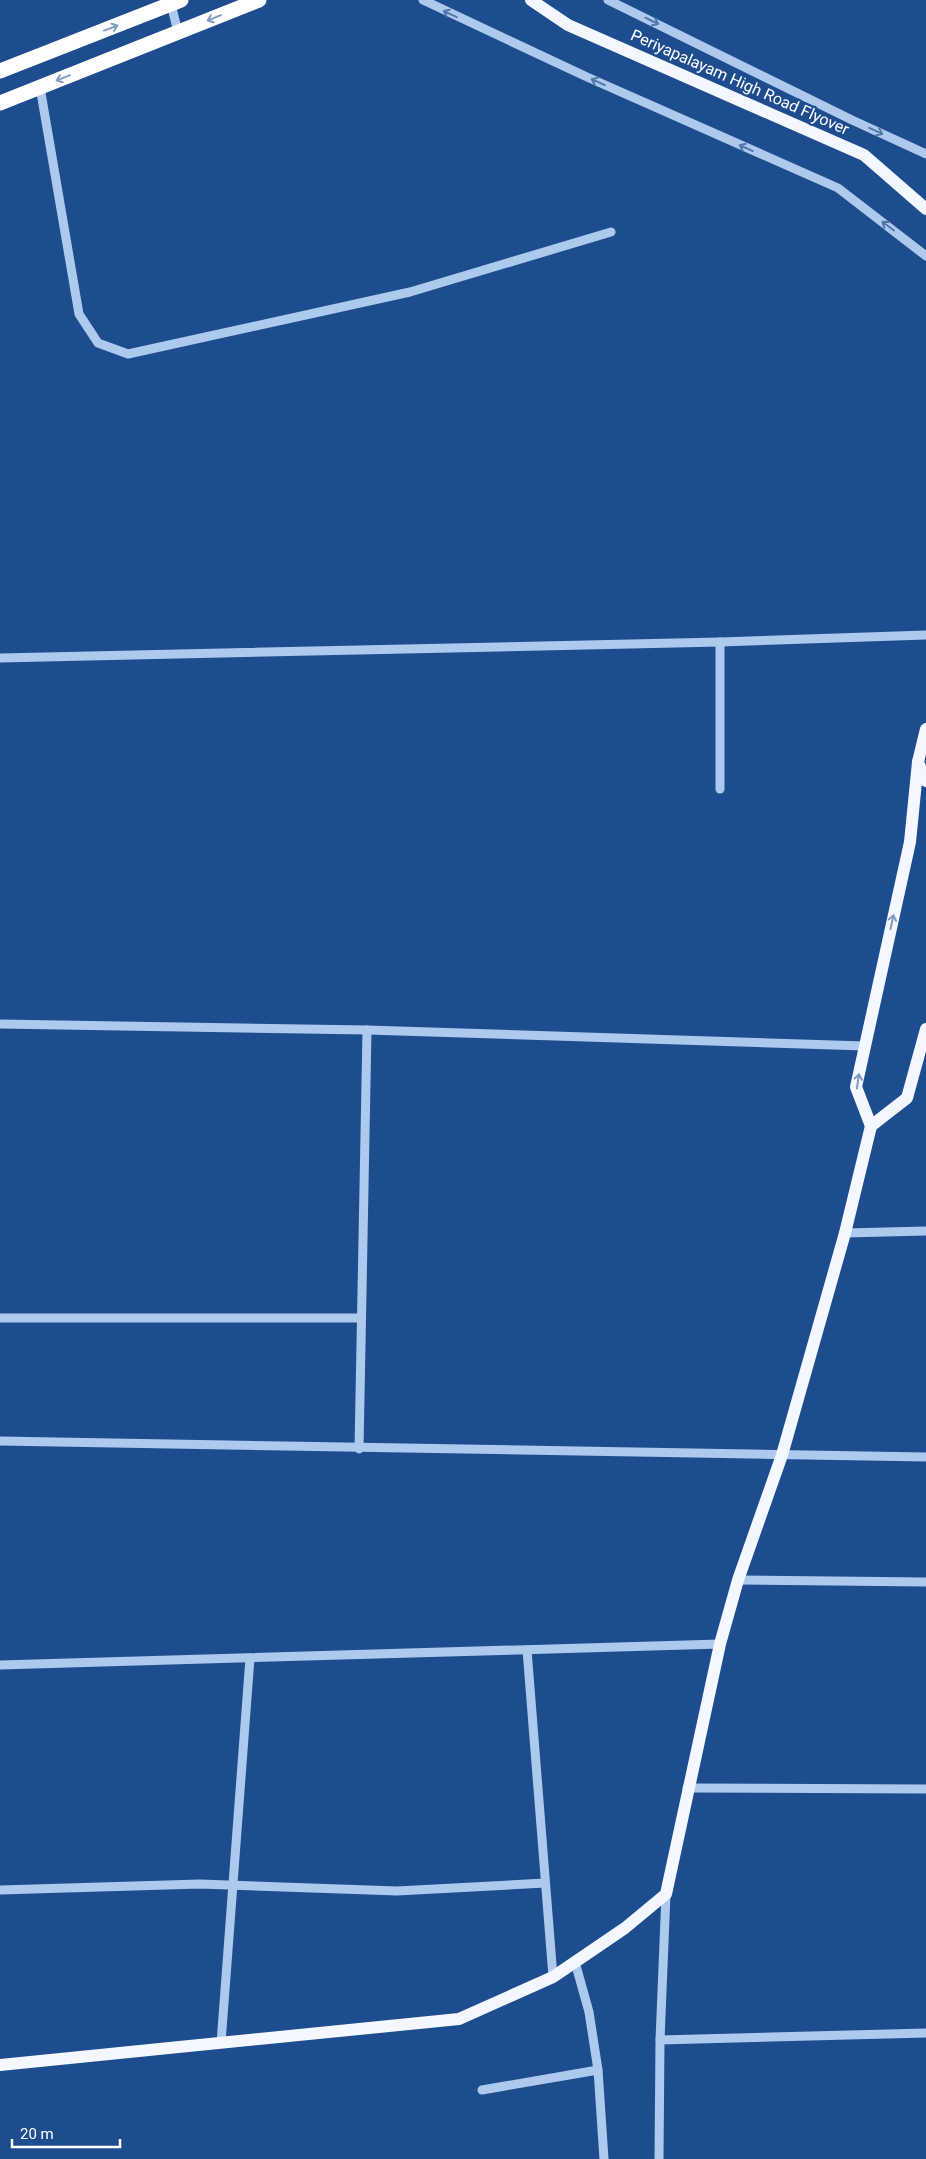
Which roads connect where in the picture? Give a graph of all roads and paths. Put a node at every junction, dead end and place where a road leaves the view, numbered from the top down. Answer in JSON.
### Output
{"nodes":[{"id":1,"x":259,"y":0,"type":"edge"},
{"id":2,"x":423,"y":0,"type":"edge"},
{"id":3,"x":531,"y":0,"type":"edge"},
{"id":4,"x":608,"y":0,"type":"edge"},
{"id":5,"x":174,"y":1,"type":"edge"},
{"id":6,"x":178,"y":32,"type":"junction"},
{"id":7,"x":0,"y":71,"type":"edge"},
{"id":8,"x":40,"y":87,"type":"junction"},
{"id":9,"x":0,"y":103,"type":"edge"},
{"id":10,"x":926,"y":154,"type":"edge"},
{"id":11,"x":926,"y":209,"type":"edge"},
{"id":12,"x":611,"y":232,"type":"dead end"},
{"id":13,"x":926,"y":256,"type":"edge"},
{"id":14,"x":926,"y":635,"type":"edge"},
{"id":15,"x":720,"y":642,"type":"junction"},
{"id":16,"x":0,"y":658,"type":"edge"},
{"id":17,"x":926,"y":729,"type":"edge"},
{"id":18,"x":918,"y":762,"type":"junction"},
{"id":19,"x":926,"y":781,"type":"edge"},
{"id":20,"x":720,"y":788,"type":"dead end"},
{"id":21,"x":0,"y":1024,"type":"edge"},
{"id":22,"x":926,"y":1029,"type":"edge"},
{"id":23,"x":367,"y":1030,"type":"junction"},
{"id":24,"x":865,"y":1046,"type":"junction"},
{"id":25,"x":871,"y":1126,"type":"junction"},
{"id":26,"x":926,"y":1232,"type":"edge"},
{"id":27,"x":845,"y":1233,"type":"junction"},
{"id":28,"x":0,"y":1318,"type":"edge"},
{"id":29,"x":361,"y":1318,"type":"junction"},
{"id":30,"x":0,"y":1441,"type":"edge"},
{"id":31,"x":359,"y":1449,"type":"junction"},
{"id":32,"x":782,"y":1455,"type":"junction"},
{"id":33,"x":926,"y":1457,"type":"edge"},
{"id":34,"x":738,"y":1580,"type":"junction"},
{"id":35,"x":926,"y":1582,"type":"edge"},
{"id":36,"x":720,"y":1644,"type":"junction"},
{"id":37,"x":527,"y":1650,"type":"junction"},
{"id":38,"x":250,"y":1658,"type":"junction"},
{"id":39,"x":0,"y":1665,"type":"edge"},
{"id":40,"x":688,"y":1788,"type":"junction"},
{"id":41,"x":926,"y":1789,"type":"edge"},
{"id":42,"x":545,"y":1883,"type":"junction"},
{"id":43,"x":233,"y":1885,"type":"junction"},
{"id":44,"x":0,"y":1890,"type":"edge"},
{"id":45,"x":666,"y":1894,"type":"junction"},
{"id":46,"x":575,"y":1962,"type":"junction"},
{"id":47,"x":553,"y":1977,"type":"junction"},
{"id":48,"x":926,"y":2033,"type":"edge"},
{"id":49,"x":660,"y":2040,"type":"junction"},
{"id":50,"x":221,"y":2043,"type":"junction"},
{"id":51,"x":0,"y":2065,"type":"edge"},
{"id":52,"x":598,"y":2070,"type":"junction"},
{"id":53,"x":482,"y":2090,"type":"dead end"},
{"id":54,"x":604,"y":2159,"type":"edge"},
{"id":55,"x":659,"y":2159,"type":"edge"}],
"edges":[{"from":1,"to":6,"type":"highway","one_way":true},
{"from":13,"to":2,"type":"street","one_way":true},
{"from":3,"to":11,"type":"main road","name":"Periyapalayam High Road Flyover"},
{"from":4,"to":10,"type":"street","one_way":true},
{"from":5,"to":6,"type":"street"},
{"from":7,"to":5,"type":"highway","one_way":true},
{"from":6,"to":8,"type":"highway","one_way":true},
{"from":8,"to":9,"type":"highway"},
{"from":8,"to":12,"type":"street"},
{"from":14,"to":15,"type":"street"},
{"from":15,"to":16,"type":"street"},
{"from":15,"to":20,"type":"street"},
{"from":17,"to":18,"type":"main road"},
{"from":18,"to":19,"type":"main road"},
{"from":24,"to":18,"type":"main road","one_way":true},
{"from":21,"to":23,"type":"street"},
{"from":22,"to":25,"type":"main road"},
{"from":23,"to":24,"type":"street"},
{"from":23,"to":29,"type":"street"},
{"from":25,"to":24,"type":"main road","one_way":true},
{"from":25,"to":27,"type":"main road"},
{"from":26,"to":27,"type":"street"},
{"from":27,"to":32,"type":"main road"},
{"from":28,"to":29,"type":"street"},
{"from":29,"to":31,"type":"street"},
{"from":30,"to":31,"type":"street"},
{"from":31,"to":32,"type":"street"},
{"from":32,"to":33,"type":"street"},
{"from":32,"to":34,"type":"main road"},
{"from":34,"to":35,"type":"street"},
{"from":34,"to":36,"type":"main road"},
{"from":36,"to":37,"type":"street"},
{"from":36,"to":40,"type":"main road"},
{"from":37,"to":38,"type":"street"},
{"from":37,"to":42,"type":"street"},
{"from":38,"to":39,"type":"street"},
{"from":38,"to":43,"type":"street"},
{"from":40,"to":41,"type":"street"},
{"from":40,"to":45,"type":"main road"},
{"from":42,"to":43,"type":"street"},
{"from":42,"to":47,"type":"street"},
{"from":43,"to":44,"type":"street"},
{"from":43,"to":50,"type":"street"},
{"from":45,"to":46,"type":"main road"},
{"from":45,"to":49,"type":"street"},
{"from":46,"to":47,"type":"main road"},
{"from":46,"to":52,"type":"street"},
{"from":47,"to":50,"type":"main road"},
{"from":48,"to":49,"type":"street"},
{"from":49,"to":55,"type":"street"},
{"from":50,"to":51,"type":"main road"},
{"from":52,"to":53,"type":"street"},
{"from":52,"to":54,"type":"street"}]}
